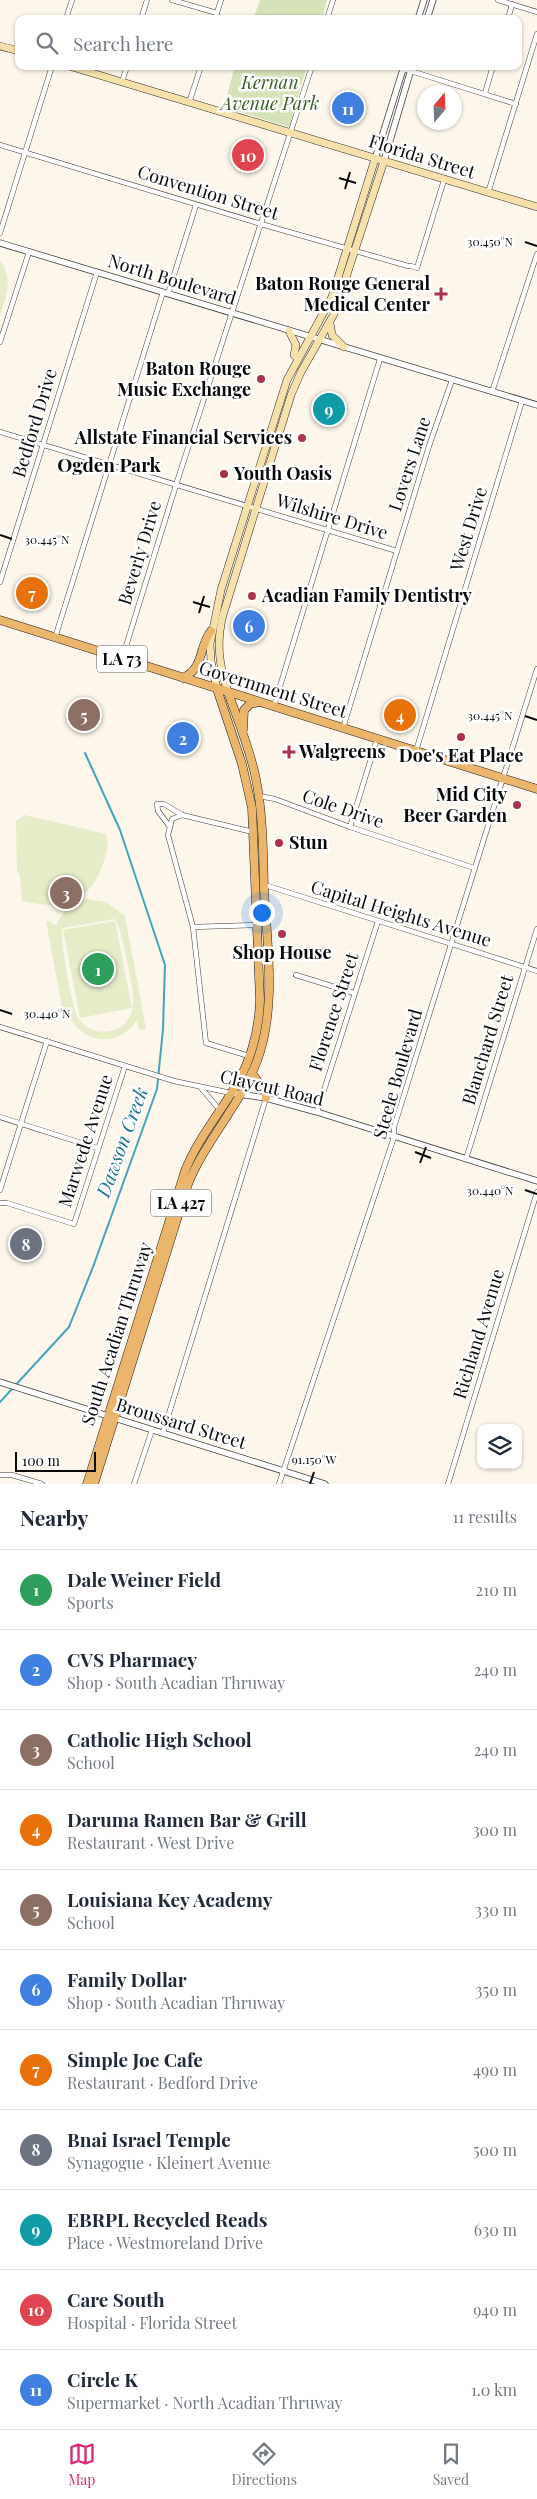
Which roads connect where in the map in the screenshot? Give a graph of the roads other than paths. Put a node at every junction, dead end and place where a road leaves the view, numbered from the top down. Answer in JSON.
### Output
{"nodes":[{"id":1,"x":72,"y":0,"type":"edge"},
{"id":2,"x":147,"y":0,"type":"edge"},
{"id":3,"x":172,"y":0,"type":"edge"},
{"id":4,"x":221,"y":0,"type":"edge"},
{"id":5,"x":333,"y":0,"type":"edge"},
{"id":6,"x":424,"y":0,"type":"edge"},
{"id":7,"x":433,"y":0,"type":"edge"},
{"id":8,"x":498,"y":0,"type":"edge"},
{"id":9,"x":512,"y":4,"type":"junction"},
{"id":10,"x":537,"y":12,"type":"edge"},
{"id":11,"x":67,"y":15,"type":"edge"},
{"id":12,"x":142,"y":15,"type":"edge"},
{"id":13,"x":213,"y":15,"type":"edge"},
{"id":14,"x":216,"y":15,"type":"edge"},
{"id":15,"x":328,"y":15,"type":"edge"},
{"id":16,"x":419,"y":15,"type":"edge"},
{"id":17,"x":428,"y":15,"type":"edge"},
{"id":18,"x":509,"y":15,"type":"edge"},
{"id":19,"x":537,"y":34,"type":"edge"},
{"id":20,"x":0,"y":46,"type":"edge"},
{"id":21,"x":15,"y":50,"type":"edge"},
{"id":22,"x":51,"y":70,"type":"edge"},
{"id":23,"x":82,"y":70,"type":"edge"},
{"id":24,"x":126,"y":70,"type":"edge"},
{"id":25,"x":200,"y":70,"type":"edge"},
{"id":26,"x":311,"y":70,"type":"edge"},
{"id":27,"x":403,"y":70,"type":"edge"},
{"id":28,"x":412,"y":70,"type":"edge"},
{"id":29,"x":415,"y":70,"type":"edge"},
{"id":30,"x":492,"y":70,"type":"edge"},
{"id":31,"x":122,"y":82,"type":"junction"},
{"id":32,"x":485,"y":94,"type":"junction"},
{"id":33,"x":189,"y":103,"type":"junction"},
{"id":34,"x":516,"y":104,"type":"junction"},
{"id":35,"x":291,"y":133,"type":"junction"},
{"id":36,"x":0,"y":145,"type":"edge"},
{"id":37,"x":25,"y":152,"type":"junction"},
{"id":38,"x":375,"y":159,"type":"junction"},
{"id":39,"x":384,"y":161,"type":"junction"},
{"id":40,"x":444,"y":180,"type":"junction"},
{"id":41,"x":488,"y":193,"type":"junction"},
{"id":42,"x":196,"y":205,"type":"junction"},
{"id":43,"x":537,"y":207,"type":"edge"},
{"id":44,"x":262,"y":224,"type":"junction"},
{"id":45,"x":0,"y":233,"type":"edge"},
{"id":46,"x":0,"y":243,"type":"edge"},
{"id":47,"x":347,"y":249,"type":"junction"},
{"id":48,"x":355,"y":251,"type":"junction"},
{"id":49,"x":29,"y":252,"type":"junction"},
{"id":50,"x":537,"y":254,"type":"edge"},
{"id":51,"x":97,"y":272,"type":"junction"},
{"id":52,"x":165,"y":293,"type":"junction"},
{"id":53,"x":231,"y":313,"type":"junction"},
{"id":54,"x":330,"y":323,"type":"junction"},
{"id":55,"x":289,"y":331,"type":"junction"},
{"id":56,"x":311,"y":337,"type":"junction"},
{"id":57,"x":320,"y":340,"type":"junction"},
{"id":58,"x":0,"y":342,"type":"edge"},
{"id":59,"x":344,"y":347,"type":"junction"},
{"id":60,"x":298,"y":359,"type":"junction"},
{"id":61,"x":380,"y":359,"type":"junction"},
{"id":62,"x":452,"y":380,"type":"junction"},
{"id":63,"x":492,"y":392,"type":"junction"},
{"id":64,"x":522,"y":401,"type":"junction"},
{"id":65,"x":537,"y":405,"type":"edge"},
{"id":66,"x":0,"y":432,"type":"edge"},
{"id":67,"x":42,"y":445,"type":"junction"},
{"id":68,"x":109,"y":465,"type":"junction"},
{"id":69,"x":176,"y":485,"type":"junction"},
{"id":70,"x":248,"y":505,"type":"junction"},
{"id":71,"x":256,"y":509,"type":"junction"},
{"id":72,"x":327,"y":530,"type":"junction"},
{"id":73,"x":397,"y":551,"type":"junction"},
{"id":74,"x":0,"y":582,"type":"edge"},
{"id":75,"x":0,"y":620,"type":"edge"},
{"id":76,"x":211,"y":631,"type":"junction"},
{"id":77,"x":55,"y":638,"type":"junction"},
{"id":78,"x":122,"y":659,"type":"junction"},
{"id":79,"x":537,"y":669,"type":"edge"},
{"id":80,"x":183,"y":678,"type":"junction"},
{"id":81,"x":217,"y":689,"type":"junction"},
{"id":82,"x":228,"y":692,"type":"junction"},
{"id":83,"x":259,"y":702,"type":"junction"},
{"id":84,"x":274,"y":706,"type":"junction"},
{"id":85,"x":343,"y":728,"type":"junction"},
{"id":86,"x":243,"y":737,"type":"junction"},
{"id":87,"x":377,"y":739,"type":"junction"},
{"id":88,"x":416,"y":751,"type":"junction"},
{"id":89,"x":503,"y":778,"type":"junction"},
{"id":90,"x":537,"y":789,"type":"edge"},
{"id":91,"x":259,"y":796,"type":"junction"},
{"id":92,"x":182,"y":815,"type":"junction"},
{"id":93,"x":170,"y":827,"type":"junction"},
{"id":94,"x":350,"y":827,"type":"junction"},
{"id":95,"x":253,"y":832,"type":"junction"},
{"id":96,"x":474,"y":868,"type":"junction"},
{"id":97,"x":264,"y":887,"type":"junction"},
{"id":98,"x":256,"y":890,"type":"junction"},
{"id":99,"x":378,"y":920,"type":"junction"},
{"id":100,"x":266,"y":924,"type":"junction"},
{"id":101,"x":257,"y":925,"type":"junction"},
{"id":102,"x":193,"y":927,"type":"junction"},
{"id":103,"x":537,"y":929,"type":"edge"},
{"id":104,"x":452,"y":944,"type":"junction"},
{"id":105,"x":525,"y":968,"type":"junction"},
{"id":106,"x":537,"y":972,"type":"edge"},
{"id":107,"x":296,"y":975,"type":"dead end"},
{"id":108,"x":354,"y":993,"type":"junction"},
{"id":109,"x":0,"y":1027,"type":"edge"},
{"id":110,"x":47,"y":1042,"type":"junction"},
{"id":111,"x":249,"y":1056,"type":"junction"},
{"id":112,"x":125,"y":1066,"type":"junction"},
{"id":113,"x":252,"y":1073,"type":"junction"},
{"id":114,"x":200,"y":1087,"type":"junction"},
{"id":115,"x":231,"y":1093,"type":"junction"},
{"id":116,"x":241,"y":1094,"type":"junction"},
{"id":117,"x":266,"y":1098,"type":"junction"},
{"id":118,"x":219,"y":1109,"type":"junction"},
{"id":119,"x":317,"y":1112,"type":"junction"},
{"id":120,"x":0,"y":1117,"type":"edge"},
{"id":121,"x":22,"y":1124,"type":"junction"},
{"id":122,"x":394,"y":1137,"type":"junction"},
{"id":123,"x":97,"y":1148,"type":"junction"},
{"id":124,"x":466,"y":1159,"type":"junction"},
{"id":125,"x":537,"y":1181,"type":"edge"},
{"id":126,"x":0,"y":1190,"type":"edge"},
{"id":127,"x":537,"y":1192,"type":"edge"},
{"id":128,"x":0,"y":1203,"type":"edge"},
{"id":129,"x":3,"y":1383,"type":"edge"},
{"id":130,"x":106,"y":1417,"type":"junction"},
{"id":131,"x":115,"y":1419,"type":"junction"},
{"id":132,"x":152,"y":1430,"type":"junction"},
{"id":133,"x":163,"y":1433,"type":"junction"},
{"id":134,"x":283,"y":1471,"type":"junction"},
{"id":135,"x":0,"y":1474,"type":"edge"},
{"id":136,"x":42,"y":1484,"type":"edge"},
{"id":137,"x":87,"y":1484,"type":"edge"},
{"id":138,"x":94,"y":1484,"type":"edge"},
{"id":139,"x":134,"y":1484,"type":"edge"},
{"id":140,"x":279,"y":1484,"type":"edge"},
{"id":141,"x":325,"y":1484,"type":"edge"},
{"id":142,"x":448,"y":1484,"type":"edge"}],
"edges":[{"from":1,"to":11,"type":"street"},
{"from":2,"to":12,"type":"street"},
{"from":3,"to":13,"type":"street"},
{"from":4,"to":14,"type":"street"},
{"from":5,"to":15,"type":"street"},
{"from":6,"to":16,"type":"street"},
{"from":7,"to":17,"type":"street"},
{"from":8,"to":9,"type":"street"},
{"from":9,"to":10,"type":"street"},
{"from":9,"to":18,"type":"street"},
{"from":19,"to":34,"type":"street"},
{"from":20,"to":21,"type":"main road"},
{"from":22,"to":37,"type":"street"},
{"from":23,"to":31,"type":"main road","name":"Florida Street"},
{"from":24,"to":31,"type":"street"},
{"from":25,"to":33,"type":"street"},
{"from":26,"to":35,"type":"street","name":"Beverly Drive"},
{"from":27,"to":38,"type":"street"},
{"from":28,"to":39,"type":"street"},
{"from":29,"to":32,"type":"street"},
{"from":30,"to":32,"type":"street"},
{"from":31,"to":33,"type":"main road","name":"Florida Street"},
{"from":32,"to":34,"type":"street"},
{"from":33,"to":35,"type":"main road","name":"Florida Street"},
{"from":34,"to":41,"type":"street"},
{"from":35,"to":38,"type":"main road","name":"Florida Street"},
{"from":35,"to":44,"type":"street","name":"Beverly Drive"},
{"from":36,"to":37,"type":"street","name":"Convention Street"},
{"from":37,"to":42,"type":"street","name":"Convention Street"},
{"from":37,"to":45,"type":"street"},
{"from":38,"to":39,"type":"main road","name":"Florida Street"},
{"from":38,"to":47,"type":"main road","name":"South Acadian Thruway"},
{"from":39,"to":40,"type":"main road","name":"Florida Street"},
{"from":39,"to":48,"type":"main road","name":"South Acadian Thruway"},
{"from":40,"to":41,"type":"main road","name":"Florida Street"},
{"from":40,"to":48,"type":"street","name":"Convention Street"},
{"from":41,"to":43,"type":"main road","name":"Florida Street"},
{"from":42,"to":44,"type":"street","name":"Convention Street"},
{"from":42,"to":52,"type":"street"},
{"from":44,"to":47,"type":"street","name":"Convention Street"},
{"from":44,"to":53,"type":"street","name":"Beverly Drive"},
{"from":46,"to":49,"type":"street","name":"North Boulevard"},
{"from":47,"to":48,"type":"street","name":"Convention Street"},
{"from":47,"to":56,"type":"main road","name":"South Acadian Thruway"},
{"from":48,"to":54,"type":"main road","name":"South Acadian Thruway"},
{"from":49,"to":51,"type":"street","name":"North Boulevard"},
{"from":49,"to":58,"type":"street"},
{"from":50,"to":63,"type":"street"},
{"from":51,"to":52,"type":"street","name":"North Boulevard"},
{"from":51,"to":67,"type":"street","name":"Bedford Drive"},
{"from":52,"to":53,"type":"street","name":"North Boulevard"},
{"from":52,"to":68,"type":"street"},
{"from":53,"to":55,"type":"street","name":"North Boulevard"},
{"from":53,"to":69,"type":"street","name":"Beverly Drive"},
{"from":54,"to":57,"type":"main road","name":"South Acadian Thruway"},
{"from":54,"to":59,"type":"main road"},
{"from":55,"to":56,"type":"street","name":"North Boulevard"},
{"from":55,"to":60,"type":"main road"},
{"from":56,"to":57,"type":"street","name":"North Boulevard"},
{"from":56,"to":60,"type":"main road","name":"South Acadian Thruway","number":"LA 427"},
{"from":57,"to":59,"type":"street","name":"North Boulevard"},
{"from":57,"to":71,"type":"main road","name":"South Acadian Thruway"},
{"from":59,"to":61,"type":"street","name":"North Boulevard"},
{"from":60,"to":70,"type":"main road","name":"South Acadian Thruway","number":"LA 427"},
{"from":61,"to":62,"type":"street","name":"North Boulevard"},
{"from":61,"to":72,"type":"street"},
{"from":62,"to":63,"type":"street","name":"North Boulevard"},
{"from":62,"to":73,"type":"street","name":"Lovers Lane"},
{"from":63,"to":64,"type":"street","name":"North Boulevard"},
{"from":64,"to":65,"type":"street","name":"North Boulevard"},
{"from":64,"to":88,"type":"street","name":"West Drive"},
{"from":66,"to":67,"type":"street","name":"Wilshire Drive"},
{"from":67,"to":68,"type":"street","name":"Wilshire Drive"},
{"from":67,"to":74,"type":"street","name":"Bedford Drive"},
{"from":68,"to":69,"type":"street","name":"Wilshire Drive"},
{"from":68,"to":77,"type":"street"},
{"from":69,"to":70,"type":"street","name":"Wilshire Drive"},
{"from":69,"to":78,"type":"street","name":"Beverly Drive"},
{"from":70,"to":71,"type":"street","name":"Wilshire Drive"},
{"from":70,"to":76,"type":"main road","name":"South Acadian Thruway","number":"LA 427"},
{"from":71,"to":72,"type":"street","name":"Wilshire Drive"},
{"from":71,"to":82,"type":"main road","name":"South Acadian Thruway"},
{"from":72,"to":73,"type":"street","name":"Wilshire Drive"},
{"from":72,"to":84,"type":"street"},
{"from":73,"to":85,"type":"street","name":"Lovers Lane"},
{"from":75,"to":77,"type":"main road","name":"Government Street","number":"LA 73"},
{"from":76,"to":80,"type":"main road"},
{"from":76,"to":81,"type":"main road","name":"South Acadian Thruway","number":"LA 427"},
{"from":77,"to":78,"type":"main road","name":"Government Street","number":"LA 73"},
{"from":78,"to":80,"type":"main road","name":"Government Street","number":"LA 73"},
{"from":79,"to":89,"type":"street","name":"Steele Boulevard"},
{"from":80,"to":81,"type":"main road","name":"Government Street","number":"LA 73"},
{"from":81,"to":82,"type":"main road","name":"Government Street","number":"LA 73"},
{"from":81,"to":95,"type":"main road","name":"South Acadian Thruway","number":"LA 427"},
{"from":82,"to":83,"type":"main road","name":"Government Street","number":"LA 73"},
{"from":82,"to":86,"type":"main road","name":"South Acadian Thruway","number":"LA 427"},
{"from":83,"to":84,"type":"main road","name":"Government Street","number":"LA 73"},
{"from":83,"to":86,"type":"main road"},
{"from":84,"to":85,"type":"main road","name":"Government Street","number":"LA 73"},
{"from":85,"to":87,"type":"main road","name":"Government Street","number":"LA 73"},
{"from":86,"to":91,"type":"main road","name":"South Acadian Thruway","number":"LA 427"},
{"from":87,"to":88,"type":"main road","name":"Government Street","number":"LA 73"},
{"from":87,"to":94,"type":"street"},
{"from":88,"to":89,"type":"main road","name":"Government Street","number":"LA 73"},
{"from":89,"to":90,"type":"main road","name":"Government Street","number":"LA 73"},
{"from":89,"to":96,"type":"street","name":"Steele Boulevard"},
{"from":91,"to":94,"type":"street","name":"Cole Drive"},
{"from":91,"to":97,"type":"main road","name":"South Acadian Thruway","number":"LA 427"},
{"from":92,"to":93,"type":"street"},
{"from":92,"to":93,"type":"street"},
{"from":92,"to":95,"type":"street"},
{"from":93,"to":102,"type":"street"},
{"from":94,"to":96,"type":"street","name":"Cole Drive"},
{"from":95,"to":98,"type":"main road","name":"South Acadian Thruway","number":"LA 427"},
{"from":96,"to":104,"type":"street","name":"Steele Boulevard"},
{"from":97,"to":98,"type":"street"},
{"from":97,"to":99,"type":"street","name":"Capital Heights Avenue"},
{"from":97,"to":100,"type":"main road","name":"South Acadian Thruway","number":"LA 427"},
{"from":98,"to":101,"type":"main road","name":"South Acadian Thruway","number":"LA 427"},
{"from":99,"to":104,"type":"street","name":"Capital Heights Avenue"},
{"from":99,"to":108,"type":"street","name":"Florence Street"},
{"from":100,"to":101,"type":"street"},
{"from":100,"to":113,"type":"main road","name":"South Acadian Thruway","number":"LA 427"},
{"from":101,"to":102,"type":"street"},
{"from":101,"to":111,"type":"main road","name":"South Acadian Thruway","number":"LA 427"},
{"from":102,"to":111,"type":"street"},
{"from":103,"to":105,"type":"street","name":"Blanchard Street"},
{"from":104,"to":105,"type":"street","name":"Capital Heights Avenue"},
{"from":104,"to":122,"type":"street","name":"Steele Boulevard"},
{"from":105,"to":106,"type":"street","name":"Capital Heights Avenue"},
{"from":105,"to":124,"type":"street","name":"Blanchard Street"},
{"from":107,"to":108,"type":"street"},
{"from":108,"to":119,"type":"street","name":"Florence Street"},
{"from":109,"to":110,"type":"street","name":"Claycut Road"},
{"from":110,"to":112,"type":"street","name":"Claycut Road"},
{"from":110,"to":121,"type":"street"},
{"from":111,"to":115,"type":"main road","name":"South Acadian Thruway","number":"LA 427"},
{"from":112,"to":114,"type":"street","name":"Claycut Road"},
{"from":112,"to":123,"type":"street","name":"Marwede Avenue"},
{"from":113,"to":116,"type":"main road","name":"South Acadian Thruway","number":"LA 427"},
{"from":113,"to":117,"type":"main road"},
{"from":114,"to":115,"type":"street","name":"Claycut Road"},
{"from":114,"to":118,"type":"street"},
{"from":115,"to":116,"type":"street","name":"Claycut Road"},
{"from":115,"to":118,"type":"main road","name":"South Acadian Thruway","number":"LA 427"},
{"from":116,"to":117,"type":"street","name":"Claycut Road"},
{"from":116,"to":131,"type":"main road","name":"South Acadian Thruway","number":"LA 427"},
{"from":117,"to":119,"type":"street","name":"Claycut Road"},
{"from":117,"to":133,"type":"street"},
{"from":118,"to":130,"type":"main road","name":"South Acadian Thruway","number":"LA 427"},
{"from":119,"to":122,"type":"street","name":"Claycut Road"},
{"from":120,"to":121,"type":"street"},
{"from":121,"to":123,"type":"street"},
{"from":121,"to":126,"type":"street"},
{"from":122,"to":124,"type":"street","name":"Claycut Road"},
{"from":122,"to":134,"type":"street","name":"Steele Boulevard"},
{"from":123,"to":128,"type":"street","name":"Marwede Avenue"},
{"from":124,"to":125,"type":"street","name":"Claycut Road"},
{"from":127,"to":142,"type":"street","name":"Richland Avenue"},
{"from":129,"to":130,"type":"street","name":"Broussard Street"},
{"from":130,"to":131,"type":"street","name":"Broussard Street"},
{"from":130,"to":137,"type":"main road","name":"South Acadian Thruway","number":"LA 427"},
{"from":131,"to":132,"type":"street","name":"Broussard Street"},
{"from":131,"to":138,"type":"main road","name":"South Acadian Thruway","number":"LA 427"},
{"from":132,"to":133,"type":"street","name":"Broussard Street"},
{"from":132,"to":139,"type":"street"},
{"from":133,"to":134,"type":"street","name":"Broussard Street"},
{"from":134,"to":140,"type":"street","name":"Steele Boulevard"},
{"from":134,"to":141,"type":"street","name":"Broussard Street"},
{"from":135,"to":136,"type":"street"}]}
